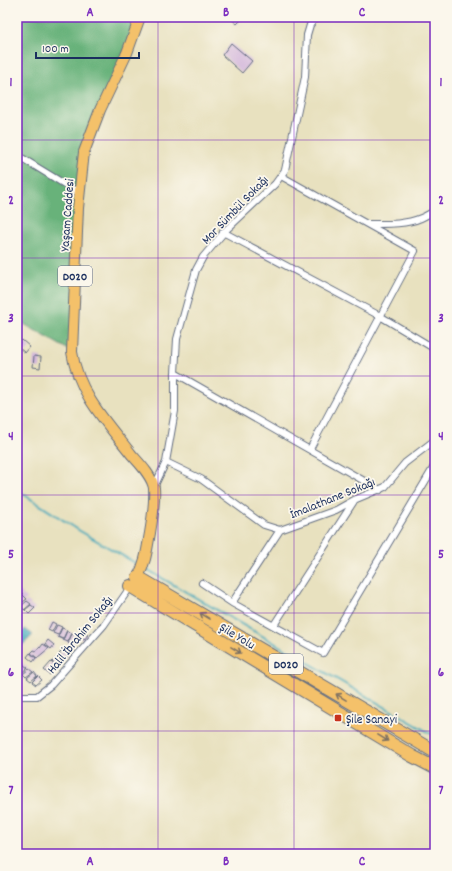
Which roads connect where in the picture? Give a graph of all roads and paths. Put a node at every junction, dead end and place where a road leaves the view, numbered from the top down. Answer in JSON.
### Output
{"nodes":[{"id":1,"x":140,"y":17,"type":"edge"},
{"id":2,"x":316,"y":17,"type":"edge"},
{"id":3,"x":17,"y":155,"type":"edge"},
{"id":4,"x":281,"y":176,"type":"junction"},
{"id":5,"x":80,"y":193,"type":"junction"},
{"id":6,"x":435,"y":211,"type":"edge"},
{"id":7,"x":366,"y":224,"type":"junction"},
{"id":8,"x":224,"y":232,"type":"junction"},
{"id":9,"x":380,"y":316,"type":"junction"},
{"id":10,"x":435,"y":349,"type":"edge"},
{"id":11,"x":175,"y":373,"type":"junction"},
{"id":12,"x":435,"y":440,"type":"edge"},
{"id":13,"x":310,"y":449,"type":"junction"},
{"id":14,"x":435,"y":452,"type":"edge"},
{"id":15,"x":166,"y":462,"type":"junction"},
{"id":16,"x":435,"y":466,"type":"edge"},
{"id":17,"x":154,"y":487,"type":"junction"},
{"id":18,"x":380,"y":490,"type":"junction"},
{"id":19,"x":355,"y":499,"type":"junction"},
{"id":20,"x":280,"y":530,"type":"junction"},
{"id":21,"x":138,"y":577,"type":"junction"},
{"id":22,"x":202,"y":583,"type":"dead end"},
{"id":23,"x":130,"y":586,"type":"junction"},
{"id":24,"x":232,"y":603,"type":"junction"},
{"id":25,"x":274,"y":625,"type":"junction"},
{"id":26,"x":17,"y":693,"type":"edge"},
{"id":27,"x":435,"y":752,"type":"edge"},
{"id":28,"x":412,"y":756,"type":"junction"},
{"id":29,"x":435,"y":768,"type":"edge"},
{"id":30,"x":435,"y":773,"type":"edge"}],
"edges":[{"from":1,"to":5,"type":"main road","name":"Yaşam Caddesi","number":"D020"},
{"from":2,"to":4,"type":"street","name":"Mor Sümbül Sokağı"},
{"from":3,"to":5,"type":"street"},
{"from":4,"to":7,"type":"street"},
{"from":4,"to":8,"type":"street","name":"Mor Sümbül Sokağı"},
{"from":5,"to":17,"type":"main road","name":"Yaşam Caddesi","number":"D020"},
{"from":6,"to":7,"type":"street"},
{"from":7,"to":9,"type":"street"},
{"from":8,"to":9,"type":"street"},
{"from":8,"to":11,"type":"street","name":"Mor Sümbül Sokağı"},
{"from":9,"to":10,"type":"street"},
{"from":9,"to":13,"type":"street"},
{"from":11,"to":13,"type":"street"},
{"from":11,"to":15,"type":"street","name":"Mor Sümbül Sokağı"},
{"from":12,"to":18,"type":"street","name":"İmalathane Sokağı"},
{"from":13,"to":18,"type":"street"},
{"from":14,"to":16,"type":"street"},
{"from":15,"to":17,"type":"street","name":"Mor Sümbül Sokağı"},
{"from":15,"to":20,"type":"street","name":"İmalathane Sokağı"},
{"from":16,"to":25,"type":"street"},
{"from":17,"to":21,"type":"main road"},
{"from":18,"to":19,"type":"street","name":"İmalathane Sokağı"},
{"from":19,"to":20,"type":"street","name":"İmalathane Sokağı"},
{"from":19,"to":25,"type":"street"},
{"from":20,"to":24,"type":"street"},
{"from":21,"to":23,"type":"street","name":"Halil İbrahim Sokağı"},
{"from":27,"to":21,"type":"highway","name":"Şile Yolu","number":"D020","one_way":true},
{"from":22,"to":24,"type":"street"},
{"from":23,"to":26,"type":"street","name":"Halil İbrahim Sokağı"},
{"from":23,"to":28,"type":"highway","name":"Şile Yolu","number":"D020","one_way":true},
{"from":24,"to":25,"type":"street"},
{"from":28,"to":29,"type":"highway","name":"Şile Yolu","number":"D020"},
{"from":28,"to":30,"type":"highway"}]}
